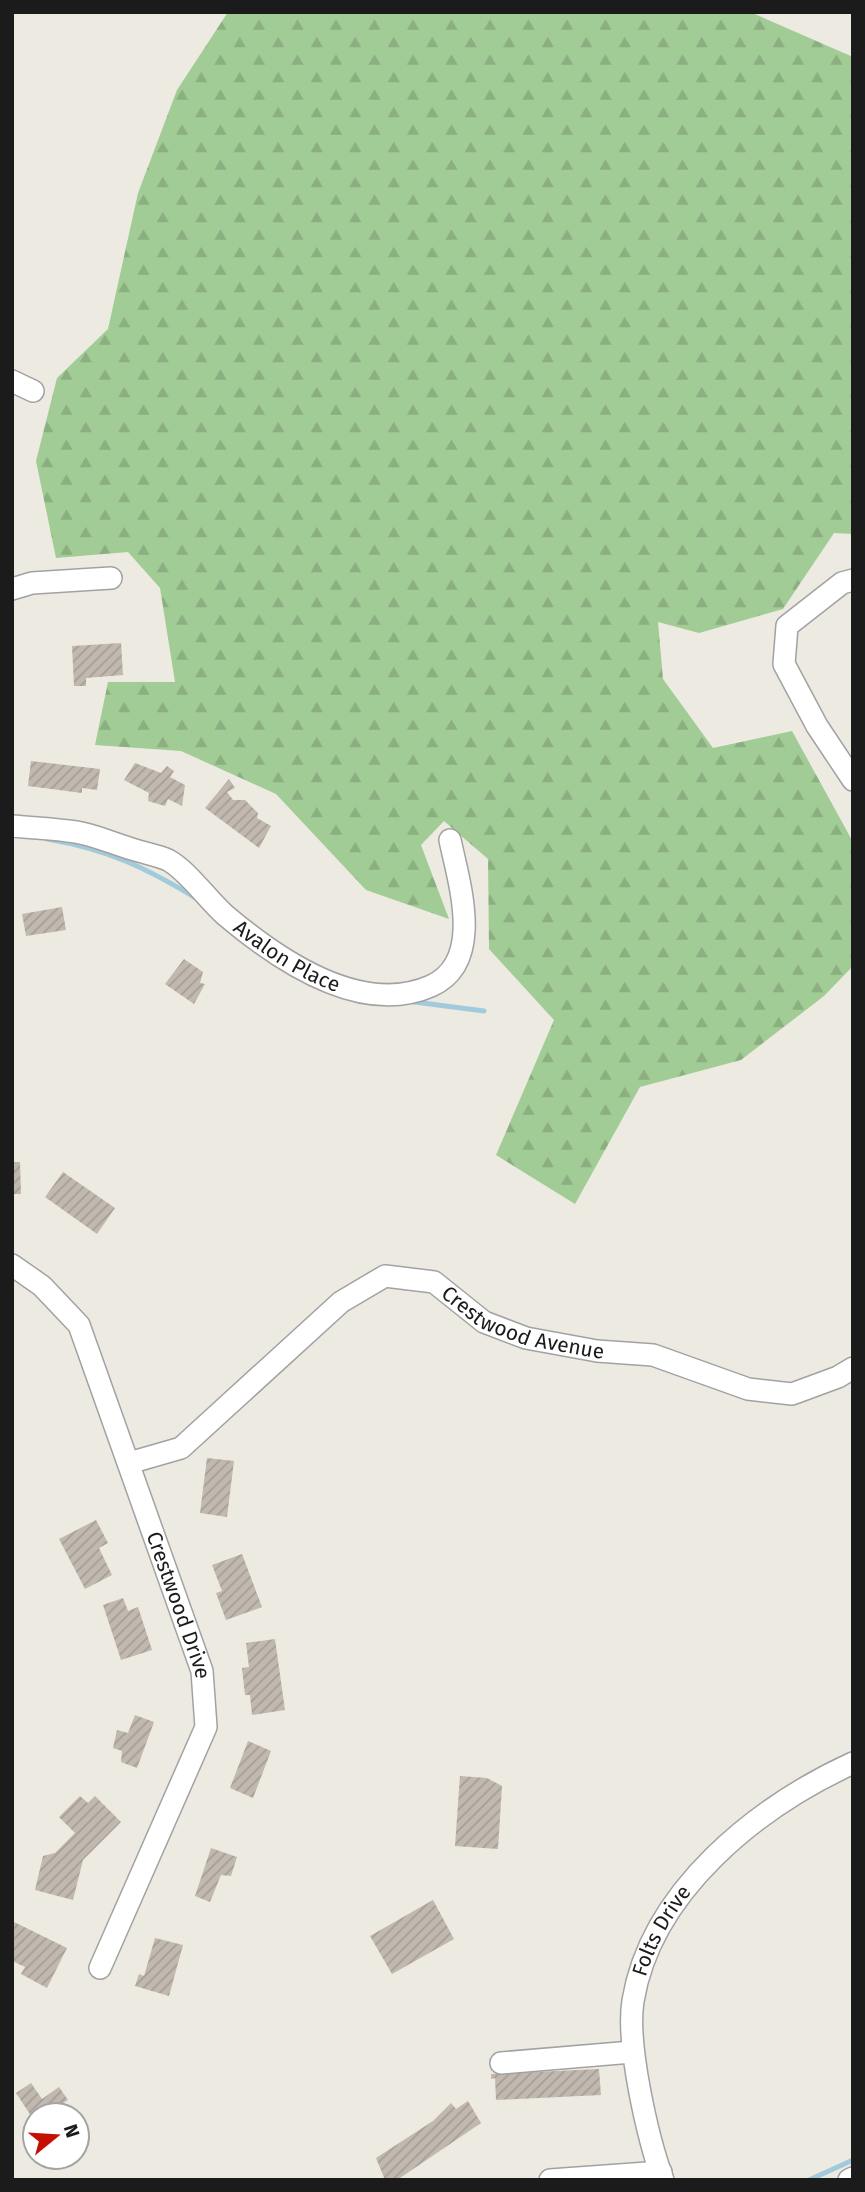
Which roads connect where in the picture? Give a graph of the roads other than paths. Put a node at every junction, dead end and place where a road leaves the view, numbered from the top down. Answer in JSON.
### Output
{"nodes":[{"id":1,"x":12,"y":381,"type":"edge"},
{"id":2,"x":33,"y":391,"type":"dead end"},
{"id":3,"x":111,"y":578,"type":"dead end"},
{"id":4,"x":853,"y":580,"type":"edge"},
{"id":5,"x":12,"y":589,"type":"edge"},
{"id":6,"x":853,"y":780,"type":"edge"},
{"id":7,"x":12,"y":826,"type":"edge"},
{"id":8,"x":450,"y":841,"type":"dead end"},
{"id":9,"x":12,"y":1265,"type":"edge"},
{"id":10,"x":853,"y":1368,"type":"edge"},
{"id":11,"x":129,"y":1463,"type":"junction"},
{"id":12,"x":853,"y":1763,"type":"edge"},
{"id":13,"x":100,"y":1968,"type":"dead end"},
{"id":14,"x":632,"y":2052,"type":"junction"},
{"id":15,"x":501,"y":2063,"type":"dead end"},
{"id":16,"x":662,"y":2176,"type":"edge"},
{"id":17,"x":550,"y":2180,"type":"edge"}],
"edges":[{"from":1,"to":2,"type":"street"},
{"from":3,"to":5,"type":"street"},
{"from":4,"to":6,"type":"street"},
{"from":7,"to":8,"type":"street","name":"Avalon Place"},
{"from":9,"to":11,"type":"street","name":"Crestwood Drive"},
{"from":10,"to":11,"type":"street","name":"Crestwood Avenue"},
{"from":11,"to":13,"type":"street","name":"Crestwood Drive"},
{"from":12,"to":14,"type":"street","name":"Folts Drive"},
{"from":14,"to":15,"type":"street"},
{"from":14,"to":16,"type":"street","name":"Folts Drive"},
{"from":16,"to":17,"type":"street"}]}
